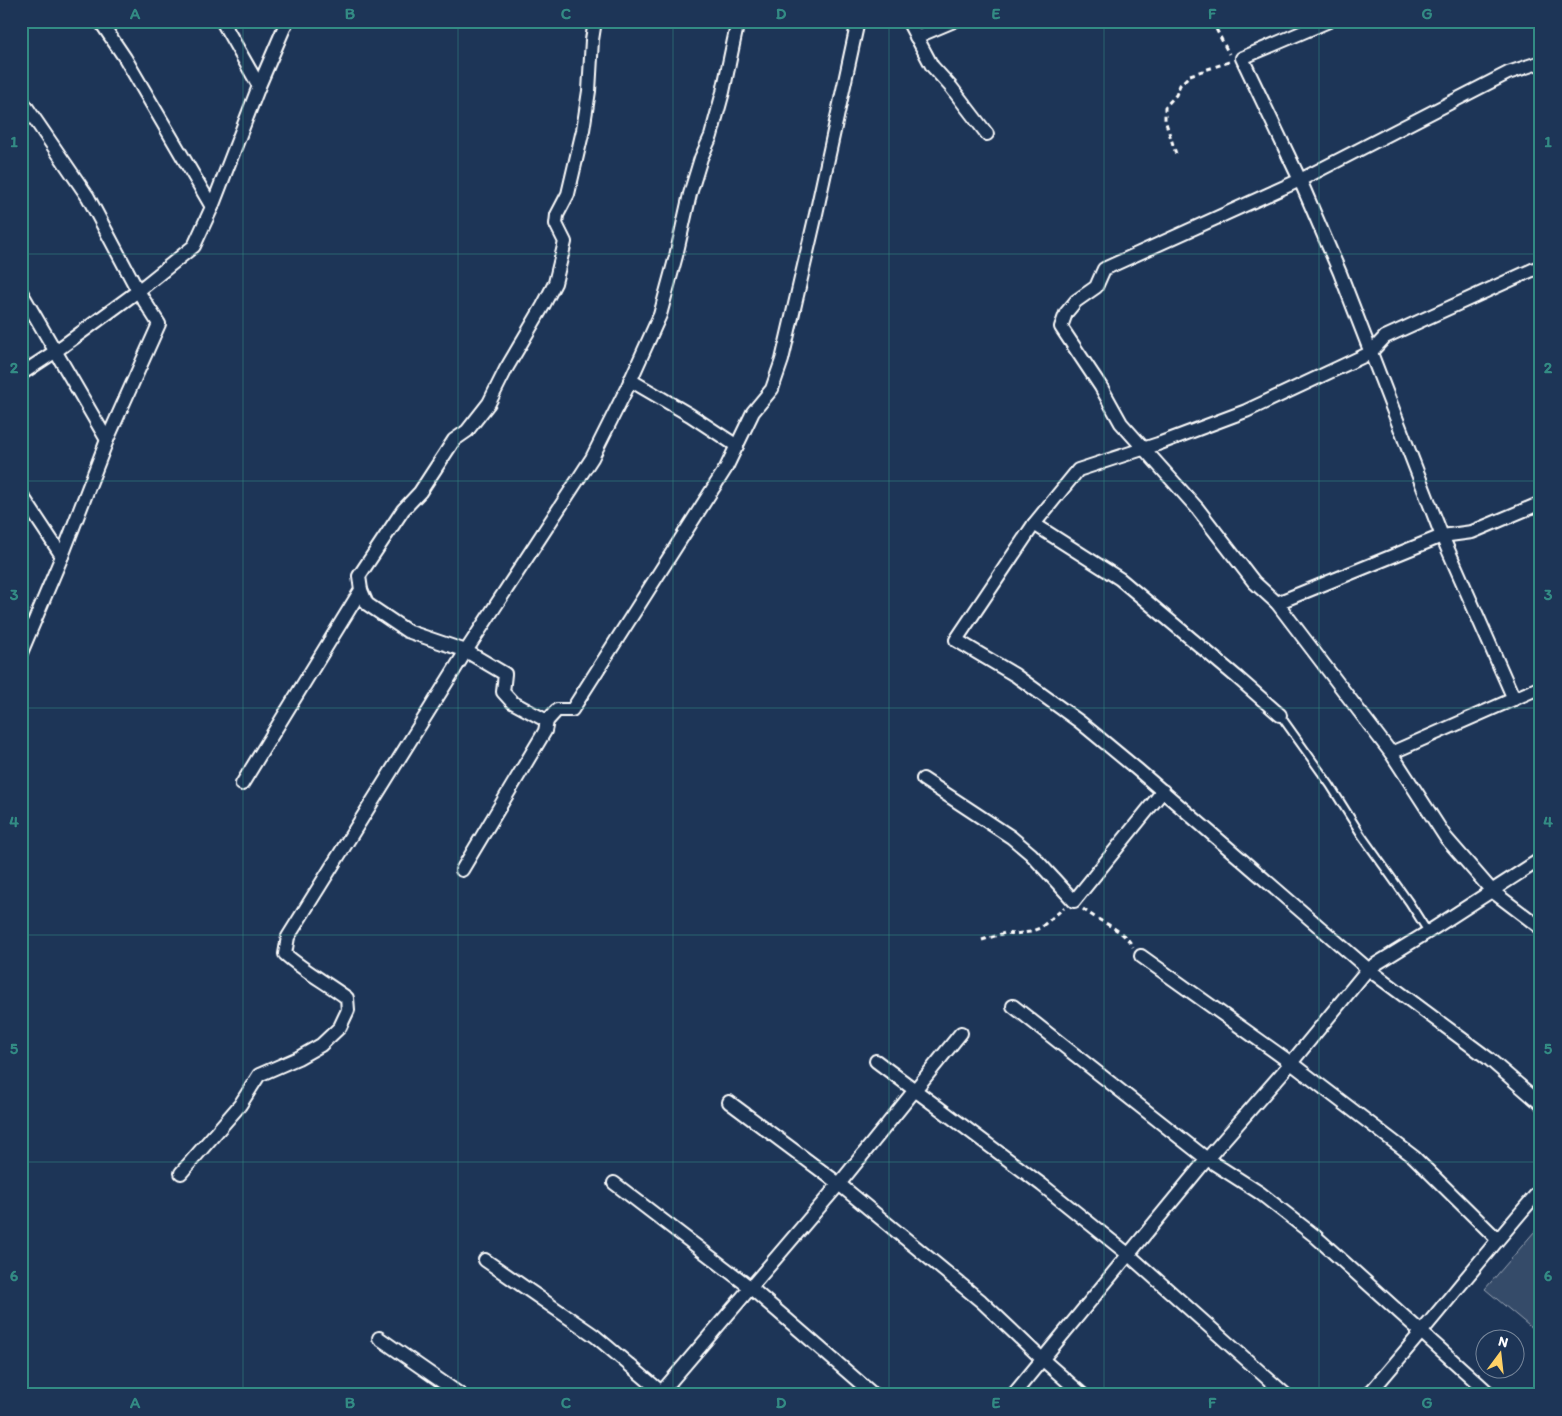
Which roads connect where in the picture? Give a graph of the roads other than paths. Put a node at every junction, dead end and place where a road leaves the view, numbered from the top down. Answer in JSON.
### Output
{"nodes":[{"id":1,"x":100,"y":21,"type":"edge"},
{"id":2,"x":222,"y":21,"type":"edge"},
{"id":3,"x":287,"y":21,"type":"edge"},
{"id":4,"x":595,"y":21,"type":"edge"},
{"id":5,"x":738,"y":21,"type":"edge"},
{"id":6,"x":858,"y":21,"type":"edge"},
{"id":7,"x":908,"y":21,"type":"edge"},
{"id":8,"x":954,"y":21,"type":"edge"},
{"id":9,"x":1329,"y":21,"type":"edge"},
{"id":10,"x":916,"y":37,"type":"junction"},
{"id":11,"x":1541,"y":62,"type":"edge"},
{"id":12,"x":259,"y":86,"type":"junction"},
{"id":13,"x":21,"y":99,"type":"edge"},
{"id":14,"x":987,"y":134,"type":"dead end"},
{"id":15,"x":1300,"y":180,"type":"junction"},
{"id":16,"x":212,"y":207,"type":"junction"},
{"id":17,"x":1541,"y":266,"type":"edge"},
{"id":18,"x":138,"y":291,"type":"junction"},
{"id":19,"x":21,"y":292,"type":"edge"},
{"id":20,"x":56,"y":351,"type":"junction"},
{"id":21,"x":1370,"y":353,"type":"junction"},
{"id":22,"x":21,"y":374,"type":"edge"},
{"id":23,"x":630,"y":380,"type":"junction"},
{"id":24,"x":107,"y":440,"type":"junction"},
{"id":25,"x":737,"y":446,"type":"junction"},
{"id":26,"x":1143,"y":449,"type":"junction"},
{"id":27,"x":21,"y":494,"type":"edge"},
{"id":28,"x":1541,"y":502,"type":"edge"},
{"id":29,"x":1034,"y":524,"type":"junction"},
{"id":30,"x":1442,"y":536,"type":"junction"},
{"id":31,"x":62,"y":556,"type":"junction"},
{"id":32,"x":361,"y":590,"type":"junction"},
{"id":33,"x":1276,"y":604,"type":"junction"},
{"id":34,"x":466,"y":650,"type":"junction"},
{"id":35,"x":21,"y":653,"type":"edge"},
{"id":36,"x":1541,"y":687,"type":"edge"},
{"id":37,"x":1514,"y":698,"type":"junction"},
{"id":38,"x":1280,"y":715,"type":"joint"},
{"id":39,"x":547,"y":721,"type":"junction"},
{"id":40,"x":1391,"y":753,"type":"junction"},
{"id":41,"x":923,"y":779,"type":"dead end"},
{"id":42,"x":242,"y":784,"type":"dead end"},
{"id":43,"x":1163,"y":791,"type":"junction"},
{"id":44,"x":1541,"y":858,"type":"edge"},
{"id":45,"x":462,"y":870,"type":"dead end"},
{"id":46,"x":1492,"y":891,"type":"junction"},
{"id":47,"x":1541,"y":928,"type":"edge"},
{"id":48,"x":1428,"y":932,"type":"junction"},
{"id":49,"x":1141,"y":956,"type":"road end"},
{"id":50,"x":1368,"y":969,"type":"junction"},
{"id":51,"x":1013,"y":1006,"type":"dead end"},
{"id":52,"x":961,"y":1033,"type":"dead end"},
{"id":53,"x":876,"y":1061,"type":"dead end"},
{"id":54,"x":1290,"y":1063,"type":"junction"},
{"id":55,"x":915,"y":1091,"type":"junction"},
{"id":56,"x":729,"y":1102,"type":"dead end"},
{"id":57,"x":1541,"y":1104,"type":"edge"},
{"id":58,"x":1207,"y":1159,"type":"junction"},
{"id":59,"x":181,"y":1173,"type":"dead end"},
{"id":60,"x":614,"y":1183,"type":"dead end"},
{"id":61,"x":839,"y":1184,"type":"junction"},
{"id":62,"x":1541,"y":1190,"type":"edge"},
{"id":63,"x":1497,"y":1239,"type":"junction"},
{"id":64,"x":1129,"y":1255,"type":"junction"},
{"id":65,"x":485,"y":1260,"type":"dead end"},
{"id":66,"x":751,"y":1288,"type":"junction"},
{"id":67,"x":1422,"y":1333,"type":"junction"},
{"id":68,"x":379,"y":1338,"type":"dead end"},
{"id":69,"x":1042,"y":1359,"type":"junction"},
{"id":70,"x":662,"y":1394,"type":"edge"},
{"id":71,"x":461,"y":1395,"type":"edge"},
{"id":72,"x":874,"y":1395,"type":"edge"},
{"id":73,"x":1013,"y":1395,"type":"edge"},
{"id":74,"x":1083,"y":1395,"type":"edge"},
{"id":75,"x":1286,"y":1395,"type":"edge"},
{"id":76,"x":1368,"y":1395,"type":"edge"},
{"id":77,"x":1491,"y":1395,"type":"edge"}],
"edges":[{"from":1,"to":16,"type":"street"},
{"from":2,"to":12,"type":"street"},
{"from":3,"to":12,"type":"street"},
{"from":4,"to":32,"type":"street"},
{"from":5,"to":23,"type":"street"},
{"from":6,"to":25,"type":"street"},
{"from":7,"to":10,"type":"street"},
{"from":8,"to":10,"type":"street"},
{"from":9,"to":15,"type":"street"},
{"from":10,"to":14,"type":"street"},
{"from":11,"to":15,"type":"street"},
{"from":12,"to":16,"type":"street"},
{"from":13,"to":18,"type":"street"},
{"from":15,"to":21,"type":"street"},
{"from":15,"to":26,"type":"street"},
{"from":16,"to":18,"type":"street"},
{"from":17,"to":21,"type":"street"},
{"from":18,"to":20,"type":"street"},
{"from":18,"to":24,"type":"street"},
{"from":19,"to":20,"type":"street"},
{"from":20,"to":22,"type":"street"},
{"from":20,"to":24,"type":"street"},
{"from":21,"to":26,"type":"street"},
{"from":21,"to":30,"type":"street"},
{"from":23,"to":25,"type":"street"},
{"from":23,"to":34,"type":"street"},
{"from":24,"to":31,"type":"street"},
{"from":25,"to":39,"type":"street"},
{"from":26,"to":29,"type":"street"},
{"from":26,"to":33,"type":"street"},
{"from":27,"to":31,"type":"street"},
{"from":28,"to":30,"type":"street"},
{"from":29,"to":38,"type":"street"},
{"from":29,"to":43,"type":"street"},
{"from":30,"to":33,"type":"street"},
{"from":30,"to":37,"type":"street"},
{"from":31,"to":35,"type":"street"},
{"from":32,"to":34,"type":"street"},
{"from":32,"to":42,"type":"street"},
{"from":33,"to":40,"type":"street"},
{"from":34,"to":39,"type":"street"},
{"from":34,"to":59,"type":"street"},
{"from":36,"to":37,"type":"street"},
{"from":37,"to":40,"type":"street"},
{"from":38,"to":48,"type":"lane"},
{"from":39,"to":45,"type":"street"},
{"from":40,"to":46,"type":"street"},
{"from":41,"to":43,"type":"street"},
{"from":43,"to":50,"type":"street"},
{"from":44,"to":46,"type":"street"},
{"from":46,"to":47,"type":"street"},
{"from":46,"to":48,"type":"street"},
{"from":48,"to":50,"type":"street"},
{"from":49,"to":54,"type":"street"},
{"from":50,"to":54,"type":"street"},
{"from":50,"to":57,"type":"street"},
{"from":51,"to":58,"type":"street"},
{"from":52,"to":55,"type":"street"},
{"from":53,"to":55,"type":"street"},
{"from":54,"to":58,"type":"street"},
{"from":54,"to":63,"type":"street"},
{"from":55,"to":61,"type":"street"},
{"from":55,"to":64,"type":"street"},
{"from":56,"to":61,"type":"street"},
{"from":58,"to":64,"type":"street"},
{"from":58,"to":67,"type":"street"},
{"from":60,"to":66,"type":"street"},
{"from":61,"to":66,"type":"street"},
{"from":61,"to":69,"type":"street"},
{"from":62,"to":63,"type":"street"},
{"from":63,"to":67,"type":"street"},
{"from":64,"to":69,"type":"street"},
{"from":64,"to":75,"type":"street"},
{"from":65,"to":70,"type":"street"},
{"from":66,"to":70,"type":"street"},
{"from":66,"to":72,"type":"street"},
{"from":67,"to":76,"type":"street"},
{"from":67,"to":77,"type":"street"},
{"from":68,"to":71,"type":"street"},
{"from":69,"to":73,"type":"street"},
{"from":69,"to":74,"type":"street"}]}
